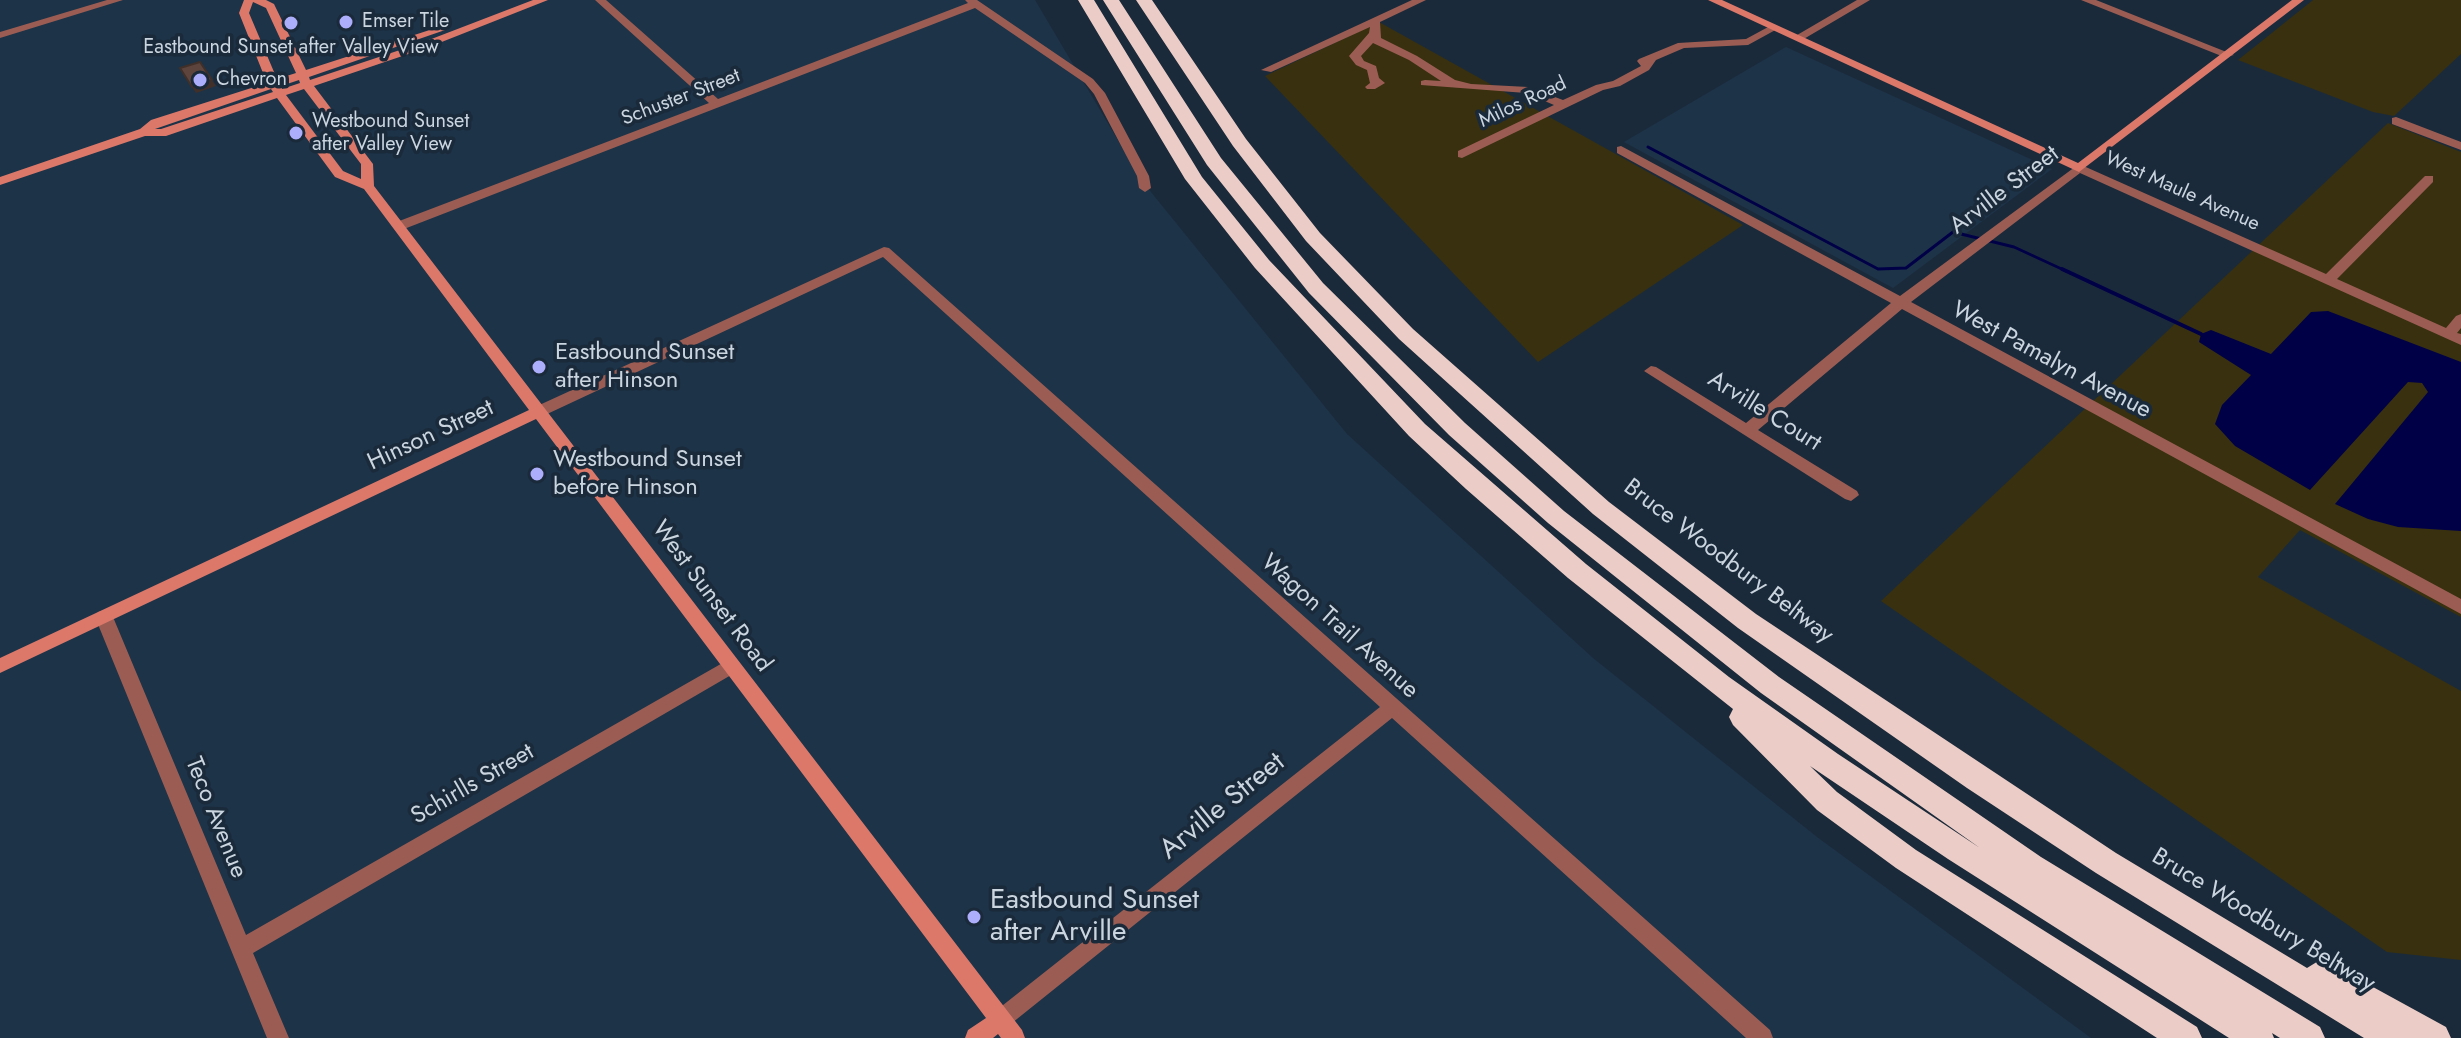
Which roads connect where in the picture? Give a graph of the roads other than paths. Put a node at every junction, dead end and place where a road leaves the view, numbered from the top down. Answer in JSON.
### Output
{"nodes":[{"id":1,"x":118,"y":0,"type":"edge"},
{"id":2,"x":249,"y":0,"type":"edge"},
{"id":3,"x":257,"y":0,"type":"edge"},
{"id":4,"x":543,"y":0,"type":"edge"},
{"id":5,"x":600,"y":0,"type":"edge"},
{"id":6,"x":1077,"y":0,"type":"edge"},
{"id":7,"x":1086,"y":0,"type":"edge"},
{"id":8,"x":1111,"y":0,"type":"edge"},
{"id":9,"x":1144,"y":0,"type":"edge"},
{"id":10,"x":1421,"y":0,"type":"edge"},
{"id":11,"x":1713,"y":0,"type":"edge"},
{"id":12,"x":1865,"y":0,"type":"edge"},
{"id":13,"x":2086,"y":0,"type":"edge"},
{"id":14,"x":2299,"y":0,"type":"edge"},
{"id":15,"x":972,"y":2,"type":"edge"},
{"id":16,"x":1375,"y":20,"type":"junction"},
{"id":17,"x":1779,"y":30,"type":"junction"},
{"id":18,"x":0,"y":35,"type":"edge"},
{"id":19,"x":1374,"y":35,"type":"junction"},
{"id":20,"x":1798,"y":38,"type":"junction"},
{"id":21,"x":1110,"y":40,"type":"junction"},
{"id":22,"x":2228,"y":55,"type":"junction"},
{"id":23,"x":1267,"y":70,"type":"dead end"},
{"id":24,"x":304,"y":79,"type":"junction"},
{"id":25,"x":1425,"y":83,"type":"dead end"},
{"id":26,"x":1459,"y":85,"type":"junction"},
{"id":27,"x":1371,"y":87,"type":"dead end"},
{"id":28,"x":276,"y":89,"type":"junction"},
{"id":29,"x":717,"y":104,"type":"junction"},
{"id":30,"x":1565,"y":105,"type":"junction"},
{"id":31,"x":2396,"y":121,"type":"dead end"},
{"id":32,"x":2461,"y":146,"type":"edge"},
{"id":33,"x":1621,"y":150,"type":"dead end"},
{"id":34,"x":1462,"y":154,"type":"dead end"},
{"id":35,"x":2079,"y":168,"type":"junction"},
{"id":36,"x":2429,"y":179,"type":"dead end"},
{"id":37,"x":0,"y":181,"type":"edge"},
{"id":38,"x":368,"y":186,"type":"junction"},
{"id":39,"x":1145,"y":188,"type":"dead end"},
{"id":40,"x":399,"y":226,"type":"junction"},
{"id":41,"x":884,"y":251,"type":"joint"},
{"id":42,"x":2328,"y":280,"type":"junction"},
{"id":43,"x":1899,"y":304,"type":"junction"},
{"id":44,"x":2461,"y":319,"type":"edge"},
{"id":45,"x":2454,"y":337,"type":"edge"},
{"id":46,"x":1651,"y":371,"type":"dead end"},
{"id":47,"x":540,"y":411,"type":"junction"},
{"id":48,"x":1748,"y":430,"type":"junction"},
{"id":49,"x":1851,"y":495,"type":"dead end"},
{"id":50,"x":2461,"y":607,"type":"edge"},
{"id":51,"x":104,"y":617,"type":"junction"},
{"id":52,"x":1675,"y":649,"type":"junction"},
{"id":53,"x":0,"y":666,"type":"edge"},
{"id":54,"x":732,"y":666,"type":"junction"},
{"id":55,"x":1392,"y":708,"type":"junction"},
{"id":56,"x":240,"y":949,"type":"junction"},
{"id":57,"x":1000,"y":1020,"type":"junction"},
{"id":58,"x":2385,"y":1025,"type":"edge"},
{"id":59,"x":2303,"y":1034,"type":"edge"},
{"id":60,"x":278,"y":1038,"type":"edge"},
{"id":61,"x":976,"y":1038,"type":"edge"},
{"id":62,"x":1014,"y":1038,"type":"edge"},
{"id":63,"x":1762,"y":1038,"type":"edge"},
{"id":64,"x":2186,"y":1038,"type":"edge"},
{"id":65,"x":2258,"y":1038,"type":"edge"},
{"id":66,"x":2435,"y":1038,"type":"edge"}],
"edges":[{"from":1,"to":18,"type":"street"},
{"from":2,"to":28,"type":"main road","name":"West Sunset Road"},
{"from":3,"to":24,"type":"main road","name":"West Sunset Road"},
{"from":4,"to":24,"type":"main road"},
{"from":5,"to":29,"type":"street"},
{"from":6,"to":21,"type":"highway"},
{"from":7,"to":21,"type":"highway"},
{"from":8,"to":59,"type":"highway"},
{"from":9,"to":58,"type":"highway","name":"Bruce Woodbury Beltway"},
{"from":10,"to":16,"type":"street"},
{"from":11,"to":17,"type":"main road","name":"West Maule Avenue"},
{"from":12,"to":20,"type":"street"},
{"from":13,"to":22,"type":"street"},
{"from":14,"to":22,"type":"main road","name":"Arville Street"},
{"from":15,"to":29,"type":"street","name":"Schuster Street"},
{"from":15,"to":39,"type":"street"},
{"from":16,"to":19,"type":"street"},
{"from":16,"to":23,"type":"street"},
{"from":17,"to":20,"type":"main road","name":"West Maule Avenue"},
{"from":17,"to":30,"type":"street","name":"Milos Road"},
{"from":19,"to":26,"type":"street"},
{"from":19,"to":27,"type":"street"},
{"from":20,"to":35,"type":"main road","name":"West Maule Avenue"},
{"from":21,"to":52,"type":"highway"},
{"from":22,"to":35,"type":"main road","name":"Arville Street"},
{"from":24,"to":28,"type":"main road"},
{"from":24,"to":38,"type":"main road","name":"West Sunset Road"},
{"from":25,"to":26,"type":"street"},
{"from":26,"to":30,"type":"street"},
{"from":28,"to":37,"type":"main road"},
{"from":28,"to":38,"type":"main road","name":"West Sunset Road"},
{"from":29,"to":40,"type":"street","name":"Schuster Street"},
{"from":30,"to":34,"type":"street","name":"Milos Road"},
{"from":31,"to":32,"type":"street"},
{"from":33,"to":43,"type":"street","name":"West Pamalyn Avenue"},
{"from":35,"to":42,"type":"street","name":"West Maule Avenue"},
{"from":35,"to":43,"type":"street","name":"Arville Street"},
{"from":36,"to":42,"type":"street"},
{"from":38,"to":40,"type":"main road","name":"West Sunset Road"},
{"from":40,"to":47,"type":"main road","name":"West Sunset Road"},
{"from":41,"to":47,"type":"street","name":"Hinson Street"},
{"from":41,"to":55,"type":"street","name":"Wagon Trail Avenue"},
{"from":42,"to":45,"type":"street","name":"West Maule Avenue"},
{"from":43,"to":48,"type":"street","name":"Arville Street"},
{"from":43,"to":50,"type":"street","name":"West Pamalyn Avenue"},
{"from":44,"to":45,"type":"street"},
{"from":46,"to":48,"type":"street","name":"Arville Court"},
{"from":47,"to":51,"type":"main road","name":"Hinson Street"},
{"from":47,"to":54,"type":"main road","name":"West Sunset Road"},
{"from":48,"to":49,"type":"street","name":"Arville Court"},
{"from":51,"to":53,"type":"main road","name":"Hinson Street"},
{"from":51,"to":56,"type":"street","name":"Teco Avenue"},
{"from":52,"to":64,"type":"highway"},
{"from":52,"to":65,"type":"highway"},
{"from":54,"to":56,"type":"street","name":"Schirlls Street"},
{"from":54,"to":57,"type":"main road","name":"West Sunset Road"},
{"from":55,"to":57,"type":"street","name":"Arville Street"},
{"from":55,"to":63,"type":"street","name":"Wagon Trail Avenue"},
{"from":56,"to":60,"type":"street","name":"Teco Avenue"},
{"from":57,"to":61,"type":"main road","name":"Arville Street"},
{"from":57,"to":62,"type":"main road","name":"West Sunset Road"},
{"from":58,"to":66,"type":"highway","name":"Bruce Woodbury Beltway"}]}
